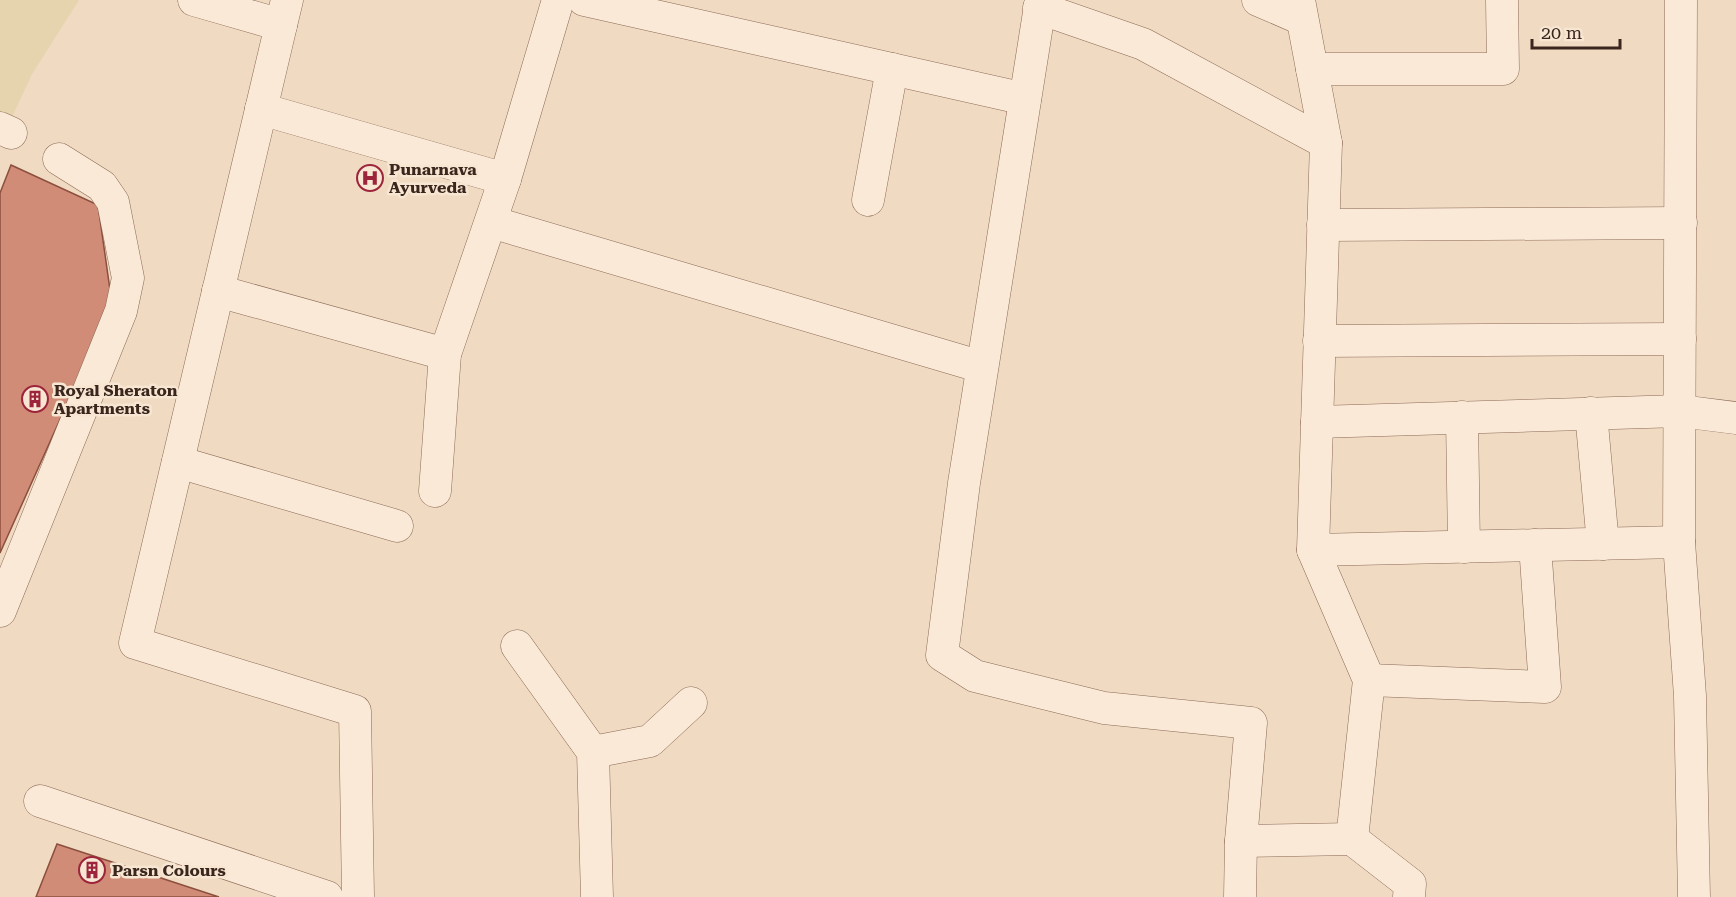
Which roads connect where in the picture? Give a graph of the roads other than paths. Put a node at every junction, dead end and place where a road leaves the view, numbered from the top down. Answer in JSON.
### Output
{"nodes":[{"id":1,"x":194,"y":0,"type":"edge"},
{"id":2,"x":558,"y":0,"type":"edge"},
{"id":3,"x":584,"y":0,"type":"edge"},
{"id":4,"x":1257,"y":0,"type":"edge"},
{"id":5,"x":1502,"y":0,"type":"edge"},
{"id":6,"x":1681,"y":0,"type":"edge"},
{"id":7,"x":1040,"y":4,"type":"edge"},
{"id":8,"x":1300,"y":10,"type":"edge"},
{"id":9,"x":284,"y":12,"type":"edge"},
{"id":10,"x":892,"y":69,"type":"junction"},
{"id":11,"x":1312,"y":69,"type":"junction"},
{"id":12,"x":1025,"y":99,"type":"junction"},
{"id":13,"x":261,"y":109,"type":"junction"},
{"id":14,"x":1326,"y":143,"type":"junction"},
{"id":15,"x":59,"y":159,"type":"dead end"},
{"id":16,"x":505,"y":179,"type":"junction"},
{"id":17,"x":868,"y":200,"type":"dead end"},
{"id":18,"x":491,"y":222,"type":"junction"},
{"id":19,"x":1681,"y":223,"type":"junction"},
{"id":20,"x":1323,"y":225,"type":"junction"},
{"id":21,"x":218,"y":291,"type":"junction"},
{"id":22,"x":1680,"y":339,"type":"junction"},
{"id":23,"x":1319,"y":341,"type":"junction"},
{"id":24,"x":445,"y":354,"type":"junction"},
{"id":25,"x":982,"y":367,"type":"junction"},
{"id":26,"x":1680,"y":411,"type":"junction"},
{"id":27,"x":1591,"y":413,"type":"junction"},
{"id":28,"x":1462,"y":417,"type":"junction"},
{"id":29,"x":1736,"y":418,"type":"edge"},
{"id":30,"x":1317,"y":422,"type":"junction"},
{"id":31,"x":178,"y":462,"type":"junction"},
{"id":32,"x":435,"y":491,"type":"dead end"},
{"id":33,"x":397,"y":526,"type":"dead end"},
{"id":34,"x":1679,"y":542,"type":"junction"},
{"id":35,"x":1603,"y":544,"type":"junction"},
{"id":36,"x":1535,"y":545,"type":"junction"},
{"id":37,"x":1464,"y":547,"type":"junction"},
{"id":38,"x":1312,"y":550,"type":"junction"},
{"id":39,"x":0,"y":611,"type":"edge"},
{"id":40,"x":517,"y":646,"type":"dead end"},
{"id":41,"x":1370,"y":680,"type":"junction"},
{"id":42,"x":690,"y":703,"type":"dead end"},
{"id":43,"x":593,"y":752,"type":"junction"},
{"id":44,"x":40,"y":801,"type":"dead end"},
{"id":45,"x":1352,"y":839,"type":"junction"},
{"id":46,"x":1241,"y":841,"type":"junction"},
{"id":47,"x":327,"y":897,"type":"edge"},
{"id":48,"x":358,"y":897,"type":"edge"},
{"id":49,"x":597,"y":897,"type":"edge"},
{"id":50,"x":1240,"y":897,"type":"edge"},
{"id":51,"x":1409,"y":897,"type":"edge"},
{"id":52,"x":1694,"y":897,"type":"edge"}],
"edges":[{"from":1,"to":9,"type":"street"},
{"from":2,"to":16,"type":"street"},
{"from":3,"to":10,"type":"street"},
{"from":4,"to":8,"type":"street"},
{"from":5,"to":11,"type":"street"},
{"from":6,"to":19,"type":"street"},
{"from":7,"to":12,"type":"street"},
{"from":7,"to":14,"type":"street"},
{"from":8,"to":11,"type":"street"},
{"from":9,"to":13,"type":"street"},
{"from":10,"to":12,"type":"street"},
{"from":10,"to":17,"type":"street"},
{"from":11,"to":14,"type":"street"},
{"from":12,"to":25,"type":"street"},
{"from":13,"to":16,"type":"street"},
{"from":13,"to":21,"type":"street"},
{"from":14,"to":20,"type":"street"},
{"from":15,"to":39,"type":"street"},
{"from":16,"to":18,"type":"street"},
{"from":18,"to":24,"type":"street"},
{"from":18,"to":25,"type":"street"},
{"from":19,"to":20,"type":"street"},
{"from":19,"to":22,"type":"street"},
{"from":20,"to":23,"type":"street"},
{"from":21,"to":24,"type":"street"},
{"from":21,"to":31,"type":"street"},
{"from":22,"to":23,"type":"street"},
{"from":22,"to":26,"type":"street"},
{"from":23,"to":30,"type":"street"},
{"from":24,"to":32,"type":"street"},
{"from":25,"to":46,"type":"street"},
{"from":26,"to":27,"type":"street"},
{"from":26,"to":29,"type":"street"},
{"from":26,"to":34,"type":"street"},
{"from":27,"to":28,"type":"street"},
{"from":27,"to":35,"type":"street"},
{"from":28,"to":30,"type":"street"},
{"from":28,"to":37,"type":"street"},
{"from":30,"to":38,"type":"street"},
{"from":31,"to":33,"type":"street"},
{"from":31,"to":48,"type":"street"},
{"from":34,"to":35,"type":"street"},
{"from":34,"to":52,"type":"street"},
{"from":35,"to":36,"type":"street"},
{"from":36,"to":37,"type":"street"},
{"from":36,"to":41,"type":"street"},
{"from":37,"to":38,"type":"street"},
{"from":38,"to":41,"type":"street"},
{"from":40,"to":43,"type":"street"},
{"from":41,"to":45,"type":"street"},
{"from":42,"to":43,"type":"street"},
{"from":43,"to":49,"type":"street"},
{"from":44,"to":47,"type":"street"},
{"from":45,"to":46,"type":"street"},
{"from":45,"to":51,"type":"street"},
{"from":46,"to":50,"type":"street"}]}
